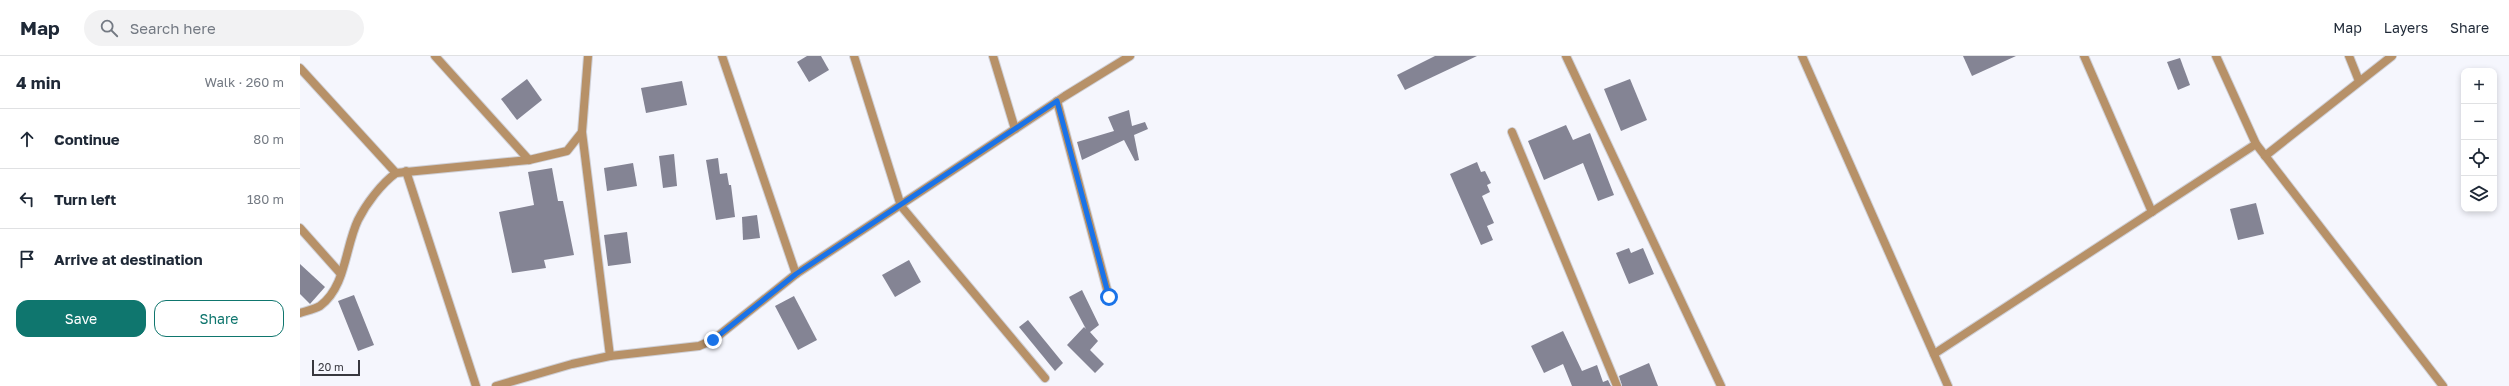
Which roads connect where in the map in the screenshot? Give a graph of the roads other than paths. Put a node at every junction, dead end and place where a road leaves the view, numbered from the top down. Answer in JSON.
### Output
{"nodes":[{"id":1,"x":434,"y":56,"type":"edge"},
{"id":2,"x":588,"y":56,"type":"edge"},
{"id":3,"x":722,"y":56,"type":"edge"},
{"id":4,"x":854,"y":56,"type":"edge"},
{"id":5,"x":993,"y":56,"type":"edge"},
{"id":6,"x":1130,"y":56,"type":"edge"},
{"id":7,"x":1566,"y":56,"type":"edge"},
{"id":8,"x":1802,"y":56,"type":"edge"},
{"id":9,"x":2084,"y":56,"type":"edge"},
{"id":10,"x":2216,"y":56,"type":"edge"},
{"id":11,"x":2349,"y":56,"type":"edge"},
{"id":12,"x":2392,"y":56,"type":"edge"},
{"id":13,"x":300,"y":68,"type":"edge"},
{"id":14,"x":2359,"y":81,"type":"junction"},
{"id":15,"x":1057,"y":101,"type":"junction"},
{"id":16,"x":1015,"y":130,"type":"junction"},
{"id":17,"x":582,"y":132,"type":"junction"},
{"id":18,"x":1512,"y":132,"type":"dead end"},
{"id":19,"x":2256,"y":144,"type":"junction"},
{"id":20,"x":2265,"y":156,"type":"junction"},
{"id":21,"x":529,"y":160,"type":"junction"},
{"id":22,"x":406,"y":171,"type":"junction"},
{"id":23,"x":396,"y":173,"type":"junction"},
{"id":24,"x":901,"y":206,"type":"junction"},
{"id":25,"x":2152,"y":212,"type":"junction"},
{"id":26,"x":300,"y":228,"type":"edge"},
{"id":27,"x":341,"y":274,"type":"junction"},
{"id":28,"x":796,"y":274,"type":"junction"},
{"id":29,"x":1109,"y":297,"type":"dead end"},
{"id":30,"x":300,"y":313,"type":"edge"},
{"id":31,"x":1934,"y":354,"type":"junction"},
{"id":32,"x":610,"y":356,"type":"junction"},
{"id":33,"x":1045,"y":378,"type":"dead end"},
{"id":34,"x":476,"y":386,"type":"edge"},
{"id":35,"x":496,"y":386,"type":"edge"},
{"id":36,"x":1617,"y":386,"type":"edge"},
{"id":37,"x":1721,"y":386,"type":"edge"},
{"id":38,"x":1948,"y":386,"type":"edge"},
{"id":39,"x":2444,"y":386,"type":"edge"}],
"edges":[{"from":1,"to":21,"type":"street"},
{"from":2,"to":17,"type":"street"},
{"from":3,"to":28,"type":"street"},
{"from":4,"to":24,"type":"street"},
{"from":5,"to":16,"type":"street"},
{"from":6,"to":15,"type":"street"},
{"from":7,"to":37,"type":"street"},
{"from":8,"to":31,"type":"street"},
{"from":9,"to":25,"type":"street"},
{"from":10,"to":19,"type":"street"},
{"from":11,"to":14,"type":"street"},
{"from":12,"to":14,"type":"street"},
{"from":13,"to":23,"type":"street"},
{"from":14,"to":20,"type":"street"},
{"from":15,"to":16,"type":"street"},
{"from":15,"to":29,"type":"street"},
{"from":16,"to":24,"type":"street"},
{"from":17,"to":21,"type":"street"},
{"from":17,"to":32,"type":"street"},
{"from":18,"to":36,"type":"street"},
{"from":19,"to":20,"type":"street"},
{"from":19,"to":25,"type":"street"},
{"from":20,"to":39,"type":"street"},
{"from":21,"to":22,"type":"street"},
{"from":22,"to":23,"type":"street"},
{"from":22,"to":34,"type":"street"},
{"from":23,"to":27,"type":"street"},
{"from":24,"to":28,"type":"street"},
{"from":24,"to":33,"type":"street"},
{"from":25,"to":31,"type":"street"},
{"from":26,"to":27,"type":"street"},
{"from":27,"to":30,"type":"street"},
{"from":28,"to":32,"type":"street"},
{"from":31,"to":38,"type":"street"},
{"from":32,"to":35,"type":"street"}]}
